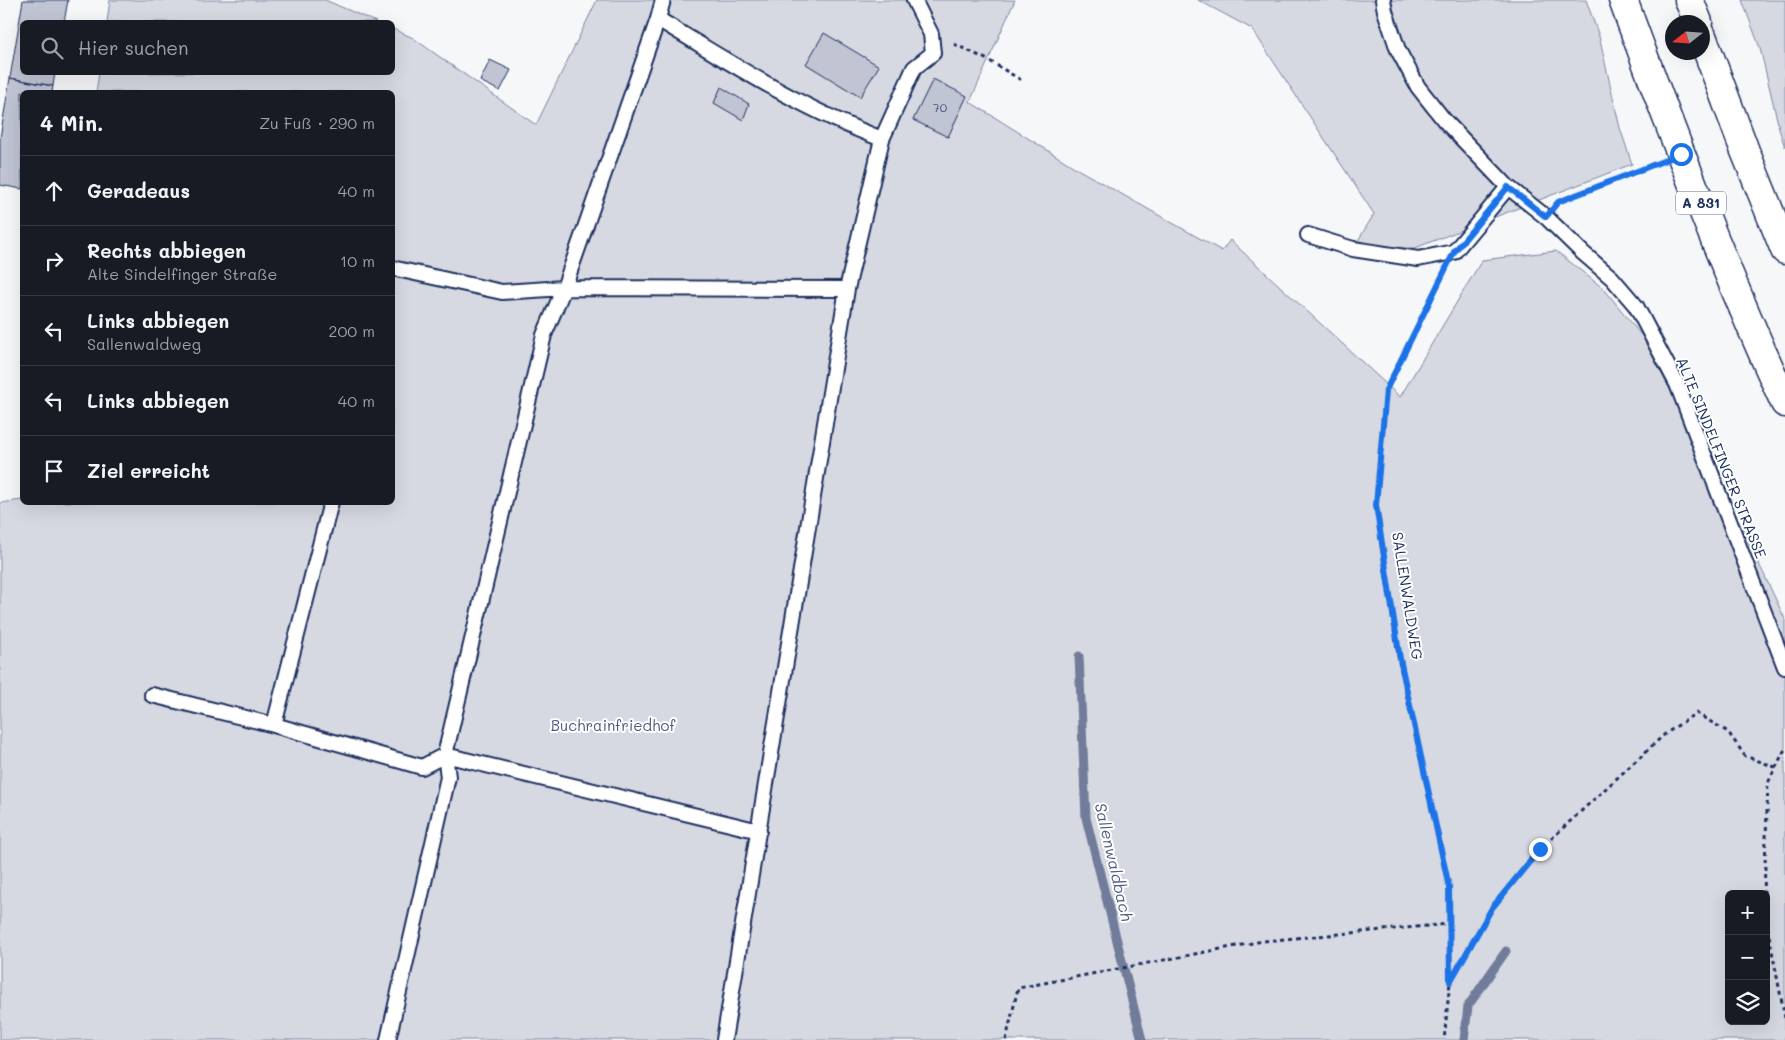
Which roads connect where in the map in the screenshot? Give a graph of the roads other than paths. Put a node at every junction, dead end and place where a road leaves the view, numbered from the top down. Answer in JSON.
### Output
{"nodes":[{"id":1,"x":663,"y":0,"type":"edge"},
{"id":2,"x":914,"y":0,"type":"edge"},
{"id":3,"x":1383,"y":0,"type":"edge"},
{"id":4,"x":1623,"y":0,"type":"edge"},
{"id":5,"x":1689,"y":0,"type":"edge"},
{"id":6,"x":1695,"y":15,"type":"edge"},
{"id":7,"x":658,"y":19,"type":"junction"},
{"id":8,"x":1710,"y":57,"type":"edge"},
{"id":9,"x":882,"y":139,"type":"junction"},
{"id":10,"x":1508,"y":187,"type":"junction"},
{"id":11,"x":1308,"y":235,"type":"dead end"},
{"id":12,"x":1785,"y":250,"type":"edge"},
{"id":13,"x":395,"y":269,"type":"edge"},
{"id":14,"x":564,"y":288,"type":"junction"},
{"id":15,"x":847,"y":289,"type":"junction"},
{"id":16,"x":1785,"y":403,"type":"edge"},
{"id":17,"x":330,"y":505,"type":"edge"},
{"id":18,"x":1785,"y":667,"type":"edge"},
{"id":19,"x":152,"y":695,"type":"dead end"},
{"id":20,"x":274,"y":725,"type":"junction"},
{"id":21,"x":446,"y":755,"type":"junction"},
{"id":22,"x":759,"y":831,"type":"junction"},
{"id":23,"x":388,"y":1040,"type":"edge"},
{"id":24,"x":724,"y":1040,"type":"edge"}],
"edges":[{"from":1,"to":7,"type":"lane"},
{"from":2,"to":9,"type":"lane"},
{"from":3,"to":10,"type":"lane","name":"ALTE SINDELFINGER STRASSE"},
{"from":4,"to":16,"type":"highway","number":"A 831"},
{"from":5,"to":6,"type":"highway"},
{"from":7,"to":9,"type":"lane"},
{"from":7,"to":14,"type":"lane"},
{"from":8,"to":12,"type":"highway"},
{"from":9,"to":15,"type":"lane"},
{"from":10,"to":11,"type":"lane"},
{"from":10,"to":18,"type":"lane","name":"ALTE SINDELFINGER STRASSE"},
{"from":13,"to":14,"type":"lane"},
{"from":14,"to":15,"type":"lane"},
{"from":14,"to":21,"type":"lane"},
{"from":15,"to":22,"type":"lane"},
{"from":17,"to":20,"type":"lane"},
{"from":19,"to":20,"type":"lane"},
{"from":20,"to":21,"type":"lane"},
{"from":21,"to":22,"type":"lane"},
{"from":21,"to":23,"type":"lane"},
{"from":22,"to":24,"type":"lane"}]}
